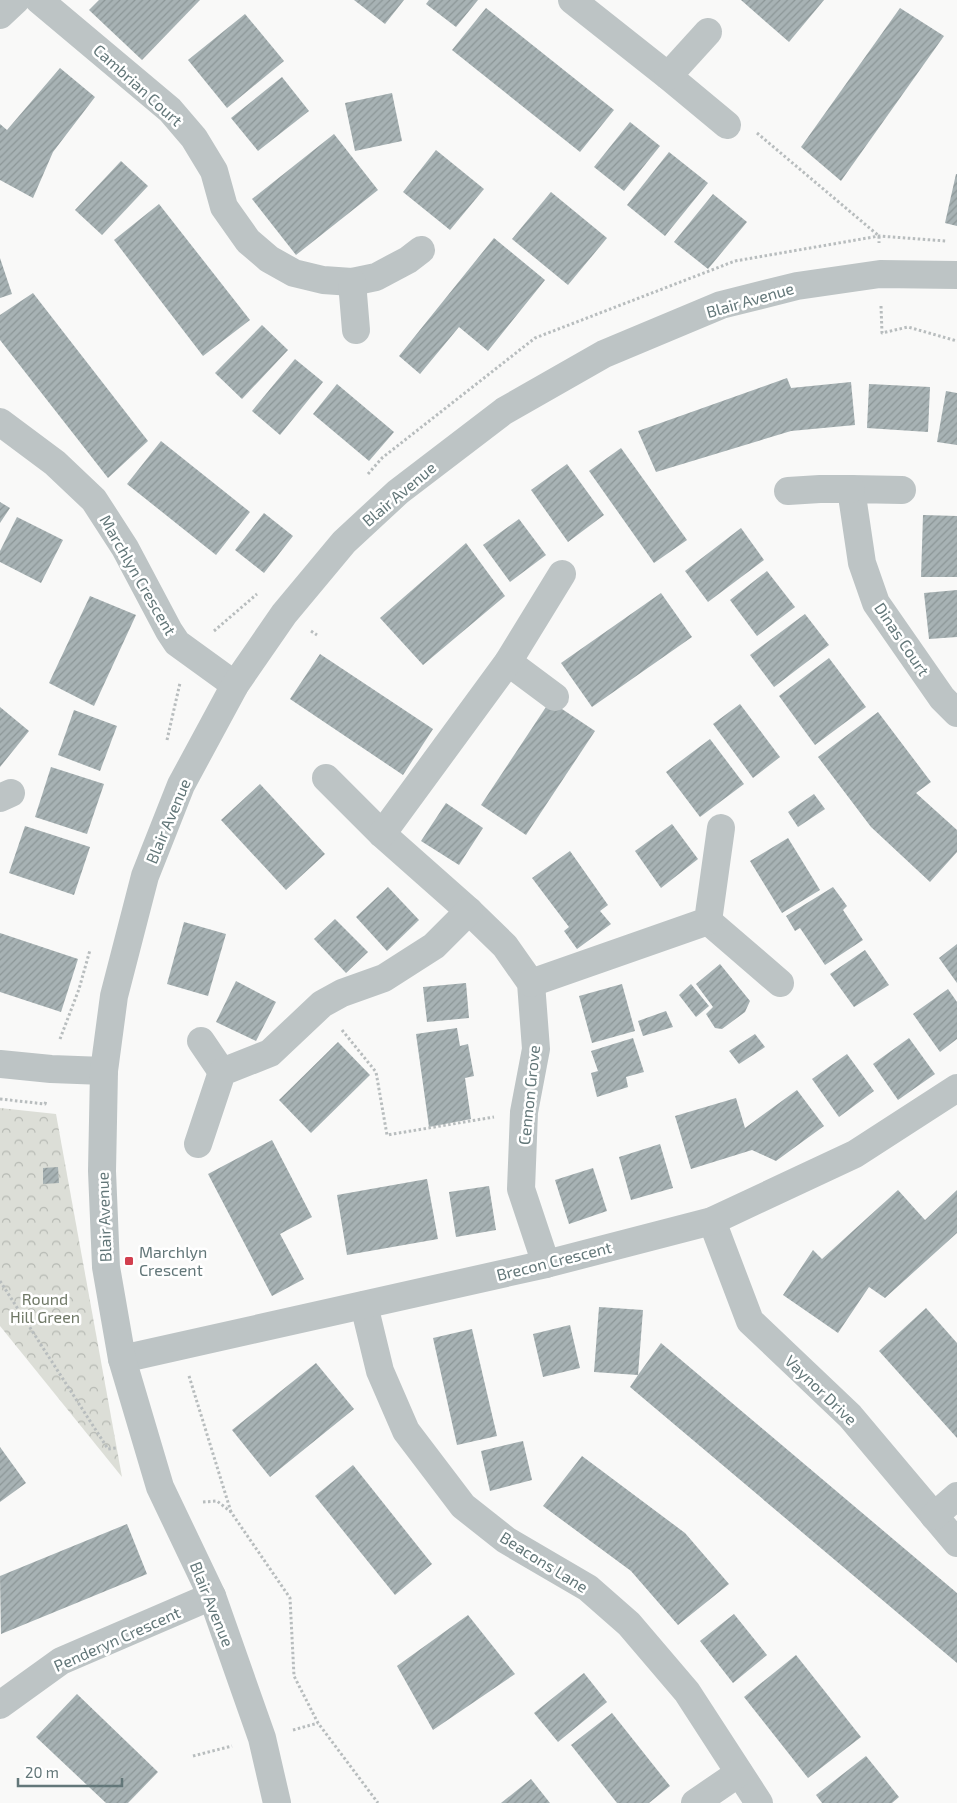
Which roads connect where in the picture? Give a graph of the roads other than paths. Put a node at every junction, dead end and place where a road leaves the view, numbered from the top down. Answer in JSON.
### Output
{"nodes":[{"id":1,"x":16,"y":0,"type":"edge"},
{"id":2,"x":39,"y":0,"type":"edge"},
{"id":3,"x":572,"y":0,"type":"edge"},
{"id":4,"x":0,"y":14,"type":"edge"},
{"id":5,"x":708,"y":32,"type":"dead end"},
{"id":6,"x":668,"y":76,"type":"junction"},
{"id":7,"x":727,"y":125,"type":"road end"},
{"id":8,"x":421,"y":250,"type":"dead end"},
{"id":9,"x":957,"y":275,"type":"edge"},
{"id":10,"x":352,"y":282,"type":"junction"},
{"id":11,"x":356,"y":330,"type":"dead end"},
{"id":12,"x":0,"y":422,"type":"edge"},
{"id":13,"x":851,"y":489,"type":"junction"},
{"id":14,"x":902,"y":490,"type":"dead end"},
{"id":15,"x":788,"y":492,"type":"dead end"},
{"id":16,"x":562,"y":574,"type":"dead end"},
{"id":17,"x":508,"y":662,"type":"junction"},
{"id":18,"x":235,"y":686,"type":"junction"},
{"id":19,"x":555,"y":697,"type":"dead end"},
{"id":20,"x":957,"y":713,"type":"edge"},
{"id":21,"x":326,"y":778,"type":"dead end"},
{"id":22,"x":721,"y":828,"type":"dead end"},
{"id":23,"x":382,"y":834,"type":"junction"},
{"id":24,"x":469,"y":911,"type":"junction"},
{"id":25,"x":708,"y":921,"type":"junction"},
{"id":26,"x":531,"y":983,"type":"junction"},
{"id":27,"x":780,"y":983,"type":"dead end"},
{"id":28,"x":201,"y":1041,"type":"dead end"},
{"id":29,"x":0,"y":1064,"type":"edge"},
{"id":30,"x":104,"y":1071,"type":"junction"},
{"id":31,"x":222,"y":1072,"type":"junction"},
{"id":32,"x":957,"y":1088,"type":"edge"},
{"id":33,"x":198,"y":1144,"type":"dead end"},
{"id":34,"x":712,"y":1221,"type":"junction"},
{"id":35,"x":546,"y":1264,"type":"junction"},
{"id":36,"x":364,"y":1305,"type":"junction"},
{"id":37,"x":122,"y":1359,"type":"junction"},
{"id":38,"x":957,"y":1496,"type":"edge"},
{"id":39,"x":934,"y":1516,"type":"junction"},
{"id":40,"x":957,"y":1543,"type":"edge"},
{"id":41,"x":212,"y":1596,"type":"junction"},
{"id":42,"x":4,"y":1693,"type":"edge"},
{"id":43,"x":738,"y":1773,"type":"junction"},
{"id":44,"x":277,"y":1803,"type":"edge"},
{"id":45,"x":695,"y":1803,"type":"edge"},
{"id":46,"x":759,"y":1803,"type":"edge"}],
"edges":[{"from":1,"to":4,"type":"street"},
{"from":2,"to":10,"type":"street","name":"Cambrian Court"},
{"from":3,"to":6,"type":"street"},
{"from":5,"to":6,"type":"street"},
{"from":6,"to":7,"type":"street"},
{"from":8,"to":10,"type":"street","name":"Cambrian Court"},
{"from":9,"to":18,"type":"street","name":"Blair Avenue"},
{"from":10,"to":11,"type":"street"},
{"from":12,"to":18,"type":"street","name":"Marchlyn Crescent"},
{"from":13,"to":14,"type":"street"},
{"from":13,"to":15,"type":"street"},
{"from":13,"to":20,"type":"street","name":"Dinas Court"},
{"from":16,"to":17,"type":"street"},
{"from":17,"to":19,"type":"street"},
{"from":17,"to":23,"type":"street"},
{"from":18,"to":30,"type":"street","name":"Blair Avenue"},
{"from":21,"to":23,"type":"street"},
{"from":22,"to":25,"type":"street"},
{"from":23,"to":24,"type":"street"},
{"from":24,"to":26,"type":"street"},
{"from":24,"to":31,"type":"street"},
{"from":25,"to":26,"type":"street"},
{"from":25,"to":27,"type":"street"},
{"from":26,"to":35,"type":"street","name":"Cennon Grove"},
{"from":28,"to":31,"type":"street"},
{"from":29,"to":30,"type":"street"},
{"from":30,"to":37,"type":"street","name":"Blair Avenue"},
{"from":31,"to":33,"type":"street"},
{"from":32,"to":34,"type":"street","name":"Brecon Crescent"},
{"from":34,"to":35,"type":"street","name":"Brecon Crescent"},
{"from":34,"to":39,"type":"street","name":"Vaynor Drive"},
{"from":35,"to":36,"type":"street","name":"Brecon Crescent"},
{"from":36,"to":37,"type":"street","name":"Brecon Crescent"},
{"from":36,"to":43,"type":"street","name":"Beacons Lane"},
{"from":37,"to":41,"type":"street","name":"Blair Avenue"},
{"from":38,"to":39,"type":"street"},
{"from":39,"to":40,"type":"street","name":"Vaynor Drive"},
{"from":41,"to":42,"type":"street","name":"Penderyn Crescent"},
{"from":41,"to":44,"type":"street","name":"Blair Avenue"},
{"from":43,"to":45,"type":"street"},
{"from":43,"to":46,"type":"street","name":"Beacons Lane"}]}
